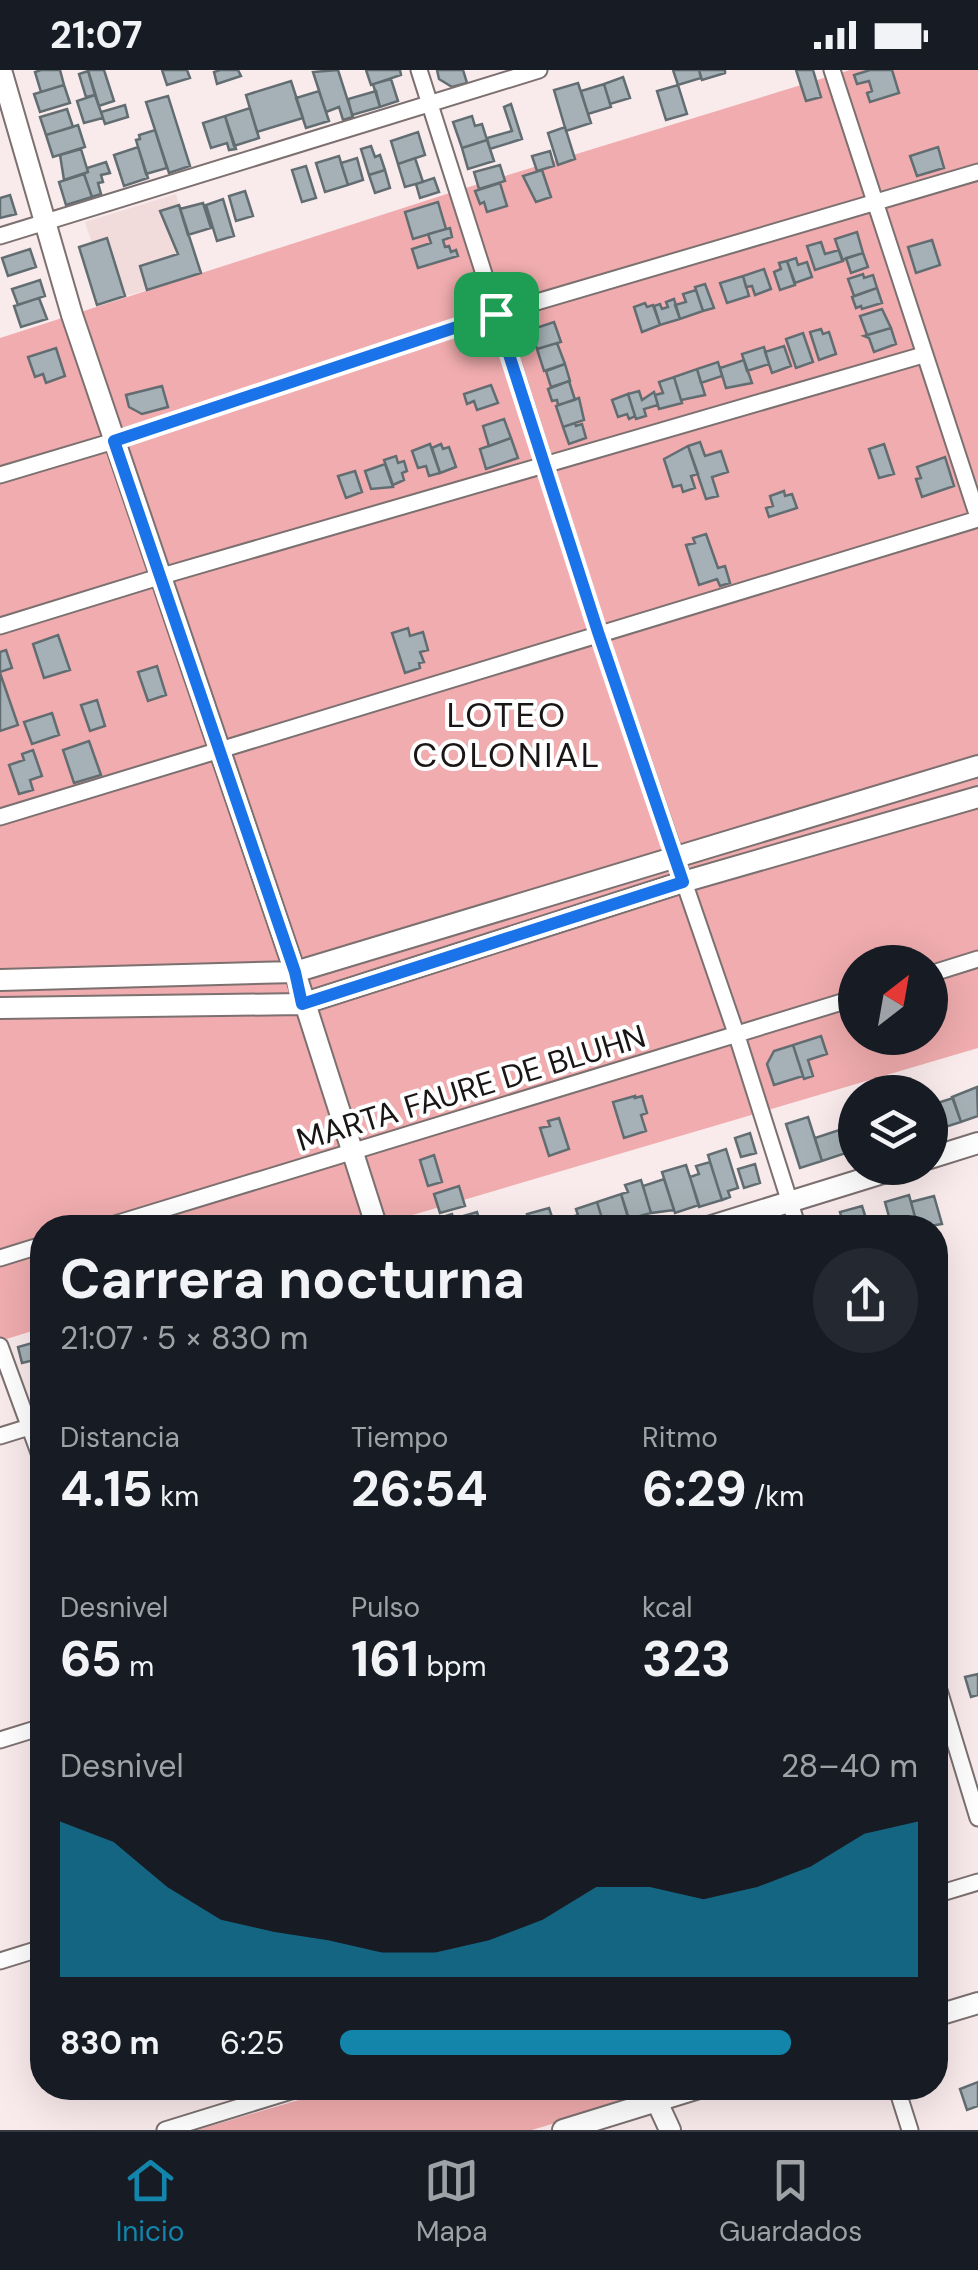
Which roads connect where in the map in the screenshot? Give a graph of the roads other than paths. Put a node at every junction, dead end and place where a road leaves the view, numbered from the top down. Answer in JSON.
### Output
{"nodes":[{"id":1,"x":0,"y":70,"type":"edge"},
{"id":2,"x":419,"y":70,"type":"edge"},
{"id":3,"x":540,"y":70,"type":"edge"},
{"id":4,"x":832,"y":70,"type":"edge"},
{"id":5,"x":429,"y":104,"type":"junction"},
{"id":6,"x":978,"y":172,"type":"edge"},
{"id":7,"x":875,"y":203,"type":"junction"},
{"id":8,"x":46,"y":223,"type":"junction"},
{"id":9,"x":0,"y":236,"type":"edge"},
{"id":10,"x":496,"y":314,"type":"junction"},
{"id":11,"x":924,"y":355,"type":"junction"},
{"id":12,"x":114,"y":441,"type":"junction"},
{"id":13,"x":544,"y":464,"type":"junction"},
{"id":14,"x":0,"y":475,"type":"edge"},
{"id":15,"x":978,"y":518,"type":"edge"},
{"id":16,"x":162,"y":576,"type":"junction"},
{"id":17,"x":0,"y":626,"type":"edge"},
{"id":18,"x":598,"y":632,"type":"junction"},
{"id":19,"x":218,"y":751,"type":"junction"},
{"id":20,"x":978,"y":766,"type":"edge"},
{"id":21,"x":978,"y":797,"type":"edge"},
{"id":22,"x":0,"y":817,"type":"edge"},
{"id":23,"x":675,"y":857,"type":"junction"},
{"id":24,"x":683,"y":882,"type":"junction"},
{"id":25,"x":978,"y":958,"type":"edge"},
{"id":26,"x":948,"y":968,"type":"edge"},
{"id":27,"x":295,"y":972,"type":"junction"},
{"id":28,"x":0,"y":980,"type":"edge"},
{"id":29,"x":838,"y":1003,"type":"edge"},
{"id":30,"x":302,"y":1004,"type":"junction"},
{"id":31,"x":0,"y":1008,"type":"edge"},
{"id":32,"x":737,"y":1036,"type":"junction"},
{"id":33,"x":978,"y":1143,"type":"edge"},
{"id":34,"x":353,"y":1152,"type":"junction"},
{"id":35,"x":948,"y":1152,"type":"edge"},
{"id":36,"x":844,"y":1185,"type":"edge"},
{"id":37,"x":790,"y":1202,"type":"junction"},
{"id":38,"x":145,"y":1215,"type":"edge"},
{"id":39,"x":373,"y":1215,"type":"edge"},
{"id":40,"x":748,"y":1215,"type":"edge"},
{"id":41,"x":794,"y":1215,"type":"edge"},
{"id":42,"x":30,"y":1249,"type":"edge"},
{"id":43,"x":0,"y":1258,"type":"edge"},
{"id":44,"x":0,"y":1346,"type":"edge"},
{"id":45,"x":30,"y":1409,"type":"edge"},
{"id":46,"x":30,"y":1426,"type":"edge"},
{"id":47,"x":0,"y":1436,"type":"edge"},
{"id":48,"x":948,"y":1720,"type":"edge"},
{"id":49,"x":30,"y":1731,"type":"edge"},
{"id":50,"x":0,"y":1740,"type":"edge"},
{"id":51,"x":978,"y":1818,"type":"edge"},
{"id":52,"x":978,"y":1882,"type":"edge"},
{"id":53,"x":948,"y":1891,"type":"edge"},
{"id":54,"x":30,"y":1952,"type":"edge"},
{"id":55,"x":0,"y":1961,"type":"edge"},
{"id":56,"x":978,"y":2003,"type":"edge"},
{"id":57,"x":948,"y":2012,"type":"edge"},
{"id":58,"x":262,"y":2100,"type":"edge"},
{"id":59,"x":638,"y":2100,"type":"edge"},
{"id":60,"x":656,"y":2100,"type":"edge"},
{"id":61,"x":900,"y":2100,"type":"edge"},
{"id":62,"x":164,"y":2130,"type":"edge"},
{"id":63,"x":563,"y":2130,"type":"edge"},
{"id":64,"x":670,"y":2130,"type":"edge"},
{"id":65,"x":910,"y":2130,"type":"edge"}],
"edges":[{"from":1,"to":8,"type":"street"},
{"from":2,"to":5,"type":"street"},
{"from":3,"to":5,"type":"street"},
{"from":4,"to":7,"type":"street"},
{"from":5,"to":8,"type":"street"},
{"from":5,"to":10,"type":"street"},
{"from":6,"to":7,"type":"street"},
{"from":7,"to":10,"type":"street"},
{"from":7,"to":11,"type":"street"},
{"from":8,"to":9,"type":"street"},
{"from":8,"to":12,"type":"street"},
{"from":10,"to":12,"type":"street"},
{"from":10,"to":13,"type":"street"},
{"from":11,"to":13,"type":"street"},
{"from":11,"to":15,"type":"street"},
{"from":12,"to":14,"type":"street"},
{"from":12,"to":16,"type":"street"},
{"from":13,"to":16,"type":"street"},
{"from":13,"to":18,"type":"street"},
{"from":15,"to":18,"type":"street"},
{"from":16,"to":17,"type":"street"},
{"from":16,"to":19,"type":"street"},
{"from":18,"to":19,"type":"street"},
{"from":18,"to":23,"type":"street"},
{"from":19,"to":22,"type":"street"},
{"from":19,"to":27,"type":"street"},
{"from":20,"to":23,"type":"street"},
{"from":21,"to":24,"type":"street"},
{"from":23,"to":24,"type":"street"},
{"from":23,"to":27,"type":"street"},
{"from":24,"to":30,"type":"street"},
{"from":24,"to":32,"type":"street"},
{"from":25,"to":26,"type":"street"},
{"from":27,"to":28,"type":"street"},
{"from":27,"to":30,"type":"street"},
{"from":29,"to":32,"type":"street","name":"MARTA FAURE DE BLUHN"},
{"from":30,"to":31,"type":"street"},
{"from":30,"to":34,"type":"street"},
{"from":32,"to":34,"type":"street","name":"MARTA FAURE DE BLUHN"},
{"from":32,"to":37,"type":"street"},
{"from":33,"to":35,"type":"street"},
{"from":34,"to":38,"type":"street","name":"MARTA FAURE DE BLUHN"},
{"from":34,"to":39,"type":"street"},
{"from":36,"to":37,"type":"street"},
{"from":37,"to":40,"type":"street"},
{"from":37,"to":41,"type":"street"},
{"from":42,"to":43,"type":"street"},
{"from":44,"to":45,"type":"street"},
{"from":46,"to":47,"type":"street"},
{"from":48,"to":51,"type":"street"},
{"from":49,"to":50,"type":"street"},
{"from":52,"to":53,"type":"street"},
{"from":54,"to":55,"type":"street"},
{"from":56,"to":57,"type":"street"},
{"from":58,"to":62,"type":"street"},
{"from":59,"to":63,"type":"street"},
{"from":60,"to":64,"type":"street"},
{"from":61,"to":65,"type":"street"}]}
